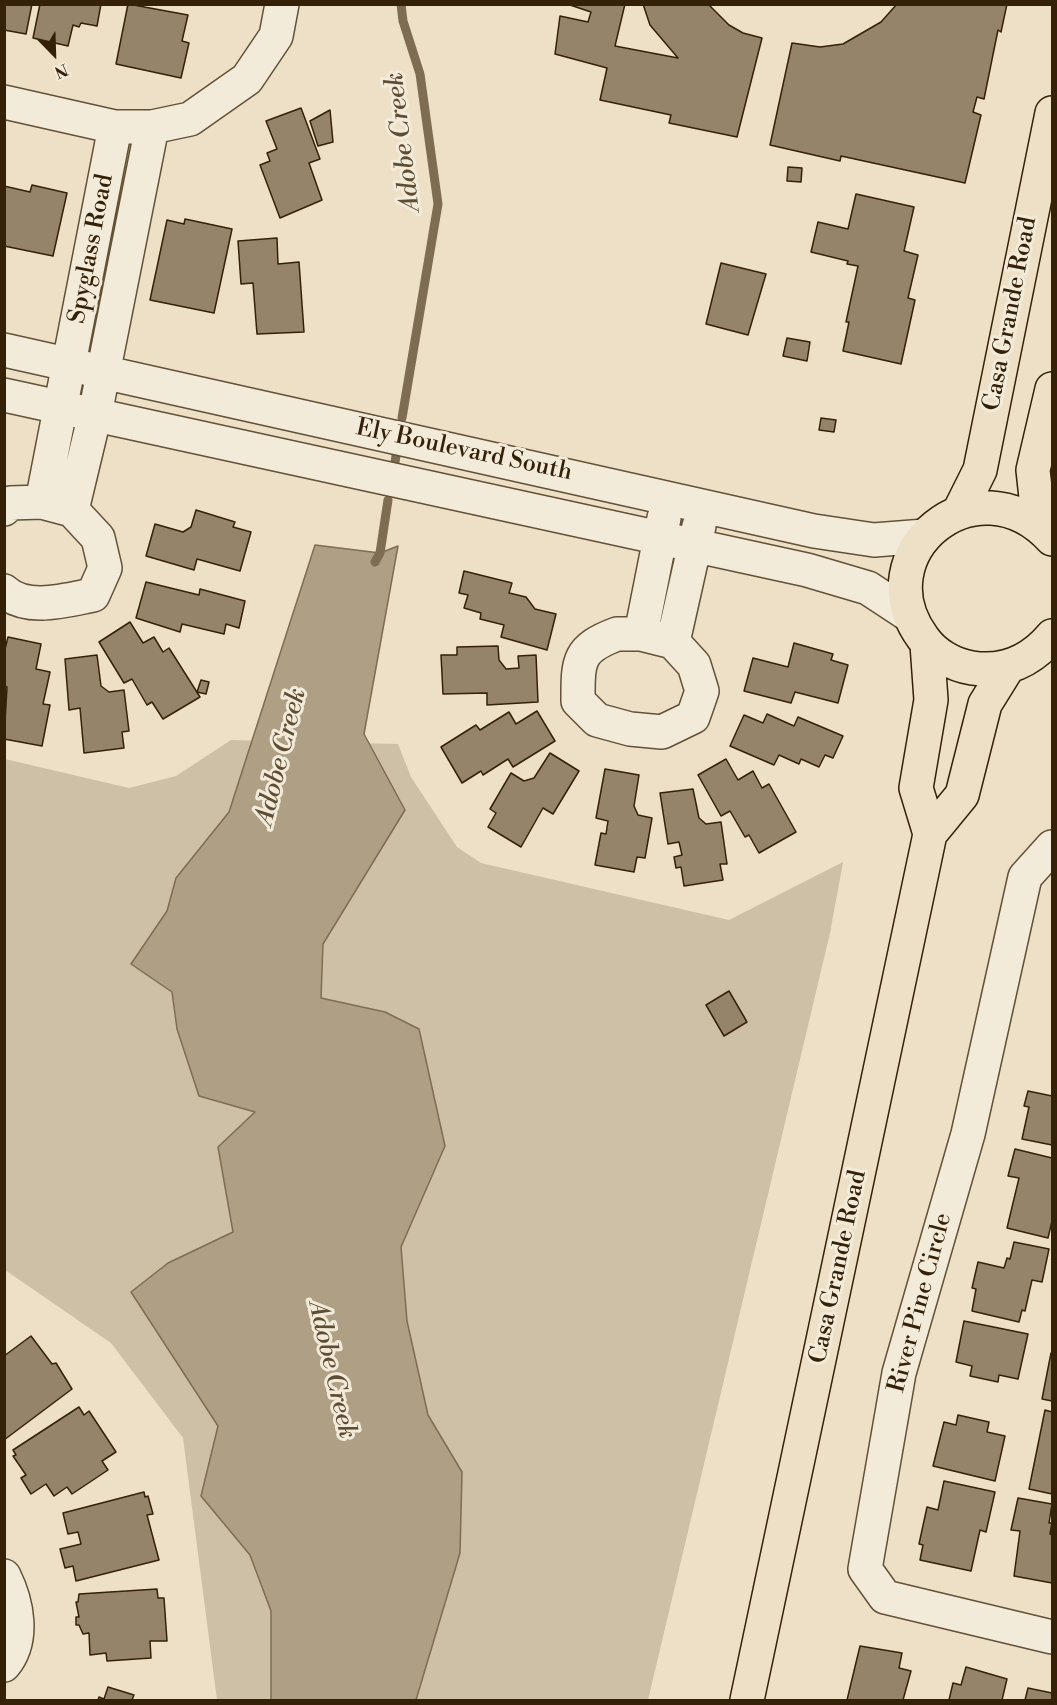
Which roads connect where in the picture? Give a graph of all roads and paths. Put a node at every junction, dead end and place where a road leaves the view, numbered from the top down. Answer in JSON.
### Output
{"nodes":[{"id":1,"x":282,"y":4,"type":"edge"},
{"id":2,"x":4,"y":102,"type":"edge"},
{"id":3,"x":1053,"y":113,"type":"edge"},
{"id":4,"x":115,"y":127,"type":"junction"},
{"id":5,"x":152,"y":127,"type":"junction"},
{"id":6,"x":4,"y":350,"type":"edge"},
{"id":7,"x":70,"y":364,"type":"junction"},
{"id":8,"x":104,"y":371,"type":"junction"},
{"id":9,"x":1053,"y":389,"type":"edge"},
{"id":10,"x":4,"y":395,"type":"edge"},
{"id":11,"x":62,"y":407,"type":"junction"},
{"id":12,"x":95,"y":414,"type":"junction"},
{"id":13,"x":668,"y":496,"type":"junction"},
{"id":14,"x":57,"y":506,"type":"junction"},
{"id":15,"x":703,"y":506,"type":"junction"},
{"id":16,"x":4,"y":509,"type":"edge"},
{"id":17,"x":959,"y":512,"type":"junction"},
{"id":18,"x":1046,"y":532,"type":"edge"},
{"id":19,"x":925,"y":536,"type":"junction"},
{"id":20,"x":660,"y":539,"type":"junction"},
{"id":21,"x":694,"y":547,"type":"junction"},
{"id":22,"x":4,"y":591,"type":"edge"},
{"id":23,"x":909,"y":615,"type":"junction"},
{"id":24,"x":641,"y":634,"type":"junction"},
{"id":25,"x":674,"y":642,"type":"junction"},
{"id":26,"x":927,"y":644,"type":"junction"},
{"id":27,"x":1049,"y":644,"type":"edge"},
{"id":28,"x":1008,"y":667,"type":"junction"},
{"id":29,"x":930,"y":834,"type":"junction"},
{"id":30,"x":1053,"y":846,"type":"edge"},
{"id":31,"x":4,"y":1576,"type":"edge"},
{"id":32,"x":1053,"y":1638,"type":"edge"},
{"id":33,"x":4,"y":1665,"type":"edge"},
{"id":34,"x":747,"y":1701,"type":"edge"}],
"edges":[{"from":1,"to":5,"type":"street"},
{"from":2,"to":4,"type":"street"},
{"from":3,"to":17,"type":"main road","name":"Casa Grande Road"},
{"from":4,"to":5,"type":"street"},
{"from":4,"to":7,"type":"street","name":"Spyglass Road"},
{"from":5,"to":8,"type":"street","name":"Spyglass Road"},
{"from":6,"to":7,"type":"street","name":"Ely Boulevard South"},
{"from":7,"to":8,"type":"street","name":"Ely Boulevard South"},
{"from":7,"to":11,"type":"street","name":"Spyglass Road"},
{"from":8,"to":12,"type":"street","name":"Spyglass Road"},
{"from":8,"to":13,"type":"street","name":"Ely Boulevard South"},
{"from":9,"to":18,"type":"main road"},
{"from":10,"to":11,"type":"street","name":"Ely Boulevard South"},
{"from":11,"to":12,"type":"street","name":"Ely Boulevard South"},
{"from":11,"to":14,"type":"street","name":"Spyglass Road"},
{"from":12,"to":14,"type":"street","name":"Spyglass Road"},
{"from":12,"to":20,"type":"street","name":"Ely Boulevard South"},
{"from":13,"to":15,"type":"street","name":"Ely Boulevard South"},
{"from":13,"to":20,"type":"street"},
{"from":14,"to":16,"type":"street"},
{"from":14,"to":22,"type":"street"},
{"from":15,"to":19,"type":"street","name":"Ely Boulevard South"},
{"from":15,"to":21,"type":"street"},
{"from":17,"to":18,"type":"main road"},
{"from":17,"to":19,"type":"main road"},
{"from":19,"to":23,"type":"main road"},
{"from":20,"to":21,"type":"street","name":"Ely Boulevard South"},
{"from":20,"to":24,"type":"street"},
{"from":21,"to":23,"type":"street","name":"Ely Boulevard South"},
{"from":21,"to":25,"type":"street"},
{"from":23,"to":26,"type":"main road"},
{"from":24,"to":25,"type":"street"},
{"from":24,"to":25,"type":"street"},
{"from":26,"to":28,"type":"main road"},
{"from":26,"to":29,"type":"main road","name":"Casa Grande Road"},
{"from":27,"to":28,"type":"main road"},
{"from":28,"to":29,"type":"main road","name":"Casa Grande Road"},
{"from":29,"to":34,"type":"main road","name":"Casa Grande Road"},
{"from":30,"to":32,"type":"street","name":"River Pine Circle"},
{"from":31,"to":33,"type":"street"}]}
